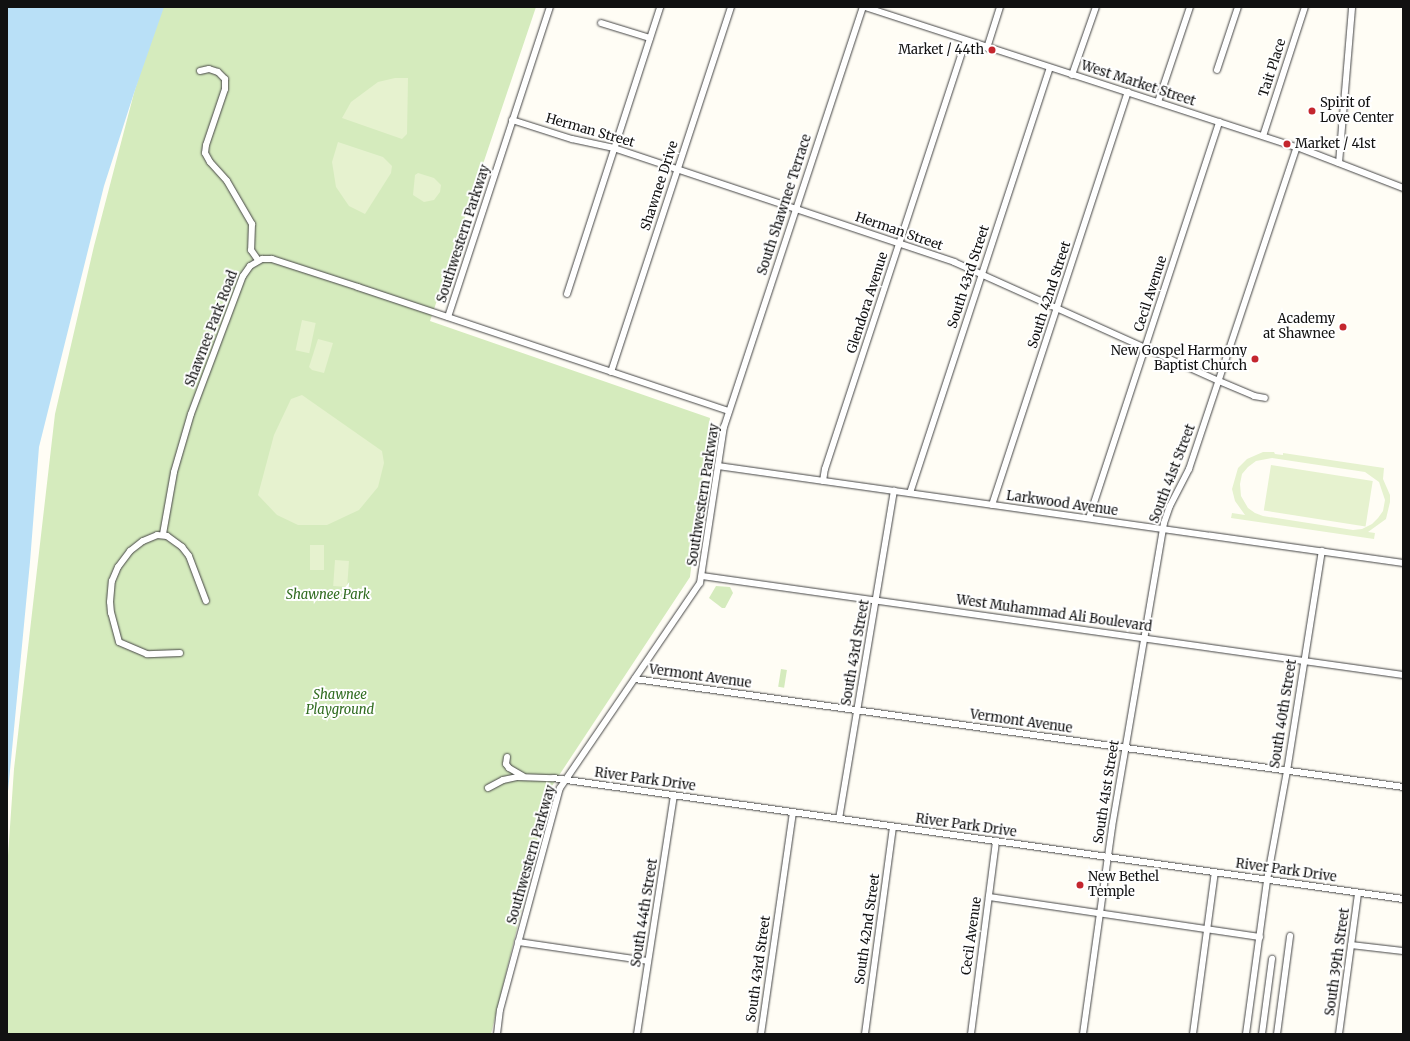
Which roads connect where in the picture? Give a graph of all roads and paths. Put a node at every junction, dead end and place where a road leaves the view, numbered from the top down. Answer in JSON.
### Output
{"nodes":[{"id":1,"x":550,"y":7,"type":"edge"},
{"id":2,"x":660,"y":7,"type":"edge"},
{"id":3,"x":731,"y":7,"type":"edge"},
{"id":4,"x":864,"y":7,"type":"edge"},
{"id":5,"x":1000,"y":7,"type":"edge"},
{"id":6,"x":1096,"y":7,"type":"edge"},
{"id":7,"x":1190,"y":7,"type":"edge"},
{"id":8,"x":1238,"y":7,"type":"edge"},
{"id":9,"x":1305,"y":7,"type":"edge"},
{"id":10,"x":1352,"y":7,"type":"edge"},
{"id":11,"x":602,"y":23,"type":"dead end"},
{"id":12,"x":650,"y":38,"type":"junction"},
{"id":13,"x":966,"y":41,"type":"junction"},
{"id":14,"x":986,"y":48,"type":"junction"},
{"id":15,"x":1050,"y":68,"type":"junction"},
{"id":16,"x":1217,"y":70,"type":"dead end"},
{"id":17,"x":200,"y":71,"type":"dead end"},
{"id":18,"x":1072,"y":75,"type":"junction"},
{"id":19,"x":1128,"y":92,"type":"junction"},
{"id":20,"x":1158,"y":102,"type":"junction"},
{"id":21,"x":512,"y":120,"type":"junction"},
{"id":22,"x":1219,"y":122,"type":"junction"},
{"id":23,"x":1263,"y":136,"type":"junction"},
{"id":24,"x":1297,"y":147,"type":"junction"},
{"id":25,"x":614,"y":148,"type":"junction"},
{"id":26,"x":1339,"y":163,"type":"junction"},
{"id":27,"x":678,"y":170,"type":"junction"},
{"id":28,"x":1403,"y":188,"type":"edge"},
{"id":29,"x":796,"y":208,"type":"junction"},
{"id":30,"x":900,"y":243,"type":"junction"},
{"id":31,"x":258,"y":260,"type":"junction"},
{"id":32,"x":982,"y":275,"type":"junction"},
{"id":33,"x":567,"y":294,"type":"dead end"},
{"id":34,"x":1057,"y":308,"type":"junction"},
{"id":35,"x":448,"y":317,"type":"junction"},
{"id":36,"x":1145,"y":348,"type":"junction"},
{"id":37,"x":611,"y":372,"type":"junction"},
{"id":38,"x":1219,"y":381,"type":"junction"},
{"id":39,"x":1265,"y":398,"type":"dead end"},
{"id":40,"x":729,"y":411,"type":"junction"},
{"id":41,"x":718,"y":466,"type":"junction"},
{"id":42,"x":823,"y":481,"type":"junction"},
{"id":43,"x":894,"y":491,"type":"junction"},
{"id":44,"x":910,"y":493,"type":"junction"},
{"id":45,"x":992,"y":505,"type":"junction"},
{"id":46,"x":1089,"y":518,"type":"junction"},
{"id":47,"x":1162,"y":529,"type":"junction"},
{"id":48,"x":163,"y":534,"type":"junction"},
{"id":49,"x":1322,"y":551,"type":"junction"},
{"id":50,"x":1403,"y":563,"type":"edge"},
{"id":51,"x":702,"y":576,"type":"junction"},
{"id":52,"x":876,"y":600,"type":"junction"},
{"id":53,"x":206,"y":601,"type":"dead end"},
{"id":54,"x":1144,"y":638,"type":"junction"},
{"id":55,"x":180,"y":653,"type":"dead end"},
{"id":56,"x":1303,"y":661,"type":"junction"},
{"id":57,"x":1403,"y":675,"type":"edge"},
{"id":58,"x":635,"y":679,"type":"junction"},
{"id":59,"x":857,"y":710,"type":"junction"},
{"id":60,"x":1125,"y":748,"type":"junction"},
{"id":61,"x":507,"y":757,"type":"dead end"},
{"id":62,"x":1287,"y":771,"type":"junction"},
{"id":63,"x":525,"y":776,"type":"junction"},
{"id":64,"x":566,"y":780,"type":"junction"},
{"id":65,"x":1403,"y":787,"type":"edge"},
{"id":66,"x":488,"y":788,"type":"dead end"},
{"id":67,"x":674,"y":796,"type":"junction"},
{"id":68,"x":793,"y":812,"type":"junction"},
{"id":69,"x":839,"y":819,"type":"junction"},
{"id":70,"x":893,"y":827,"type":"junction"},
{"id":71,"x":996,"y":841,"type":"junction"},
{"id":72,"x":1107,"y":857,"type":"junction"},
{"id":73,"x":1215,"y":872,"type":"junction"},
{"id":74,"x":1267,"y":880,"type":"junction"},
{"id":75,"x":1358,"y":893,"type":"junction"},
{"id":76,"x":989,"y":898,"type":"junction"},
{"id":77,"x":1403,"y":899,"type":"edge"},
{"id":78,"x":1100,"y":914,"type":"junction"},
{"id":79,"x":1207,"y":930,"type":"junction"},
{"id":80,"x":1290,"y":936,"type":"dead end"},
{"id":81,"x":1260,"y":937,"type":"junction"},
{"id":82,"x":518,"y":942,"type":"junction"},
{"id":83,"x":1351,"y":945,"type":"junction"},
{"id":84,"x":1403,"y":951,"type":"edge"},
{"id":85,"x":1272,"y":959,"type":"dead end"},
{"id":86,"x":648,"y":961,"type":"junction"},
{"id":87,"x":497,"y":1034,"type":"edge"},
{"id":88,"x":637,"y":1034,"type":"edge"},
{"id":89,"x":761,"y":1034,"type":"edge"},
{"id":90,"x":865,"y":1034,"type":"edge"},
{"id":91,"x":970,"y":1034,"type":"edge"},
{"id":92,"x":1084,"y":1034,"type":"edge"},
{"id":93,"x":1193,"y":1034,"type":"edge"},
{"id":94,"x":1246,"y":1034,"type":"edge"},
{"id":95,"x":1262,"y":1034,"type":"edge"},
{"id":96,"x":1277,"y":1034,"type":"edge"},
{"id":97,"x":1339,"y":1034,"type":"edge"}],
"edges":[{"from":1,"to":21,"type":"street","name":"Southwestern Parkway"},
{"from":2,"to":12,"type":"street"},
{"from":3,"to":27,"type":"street","name":"Shawnee Drive"},
{"from":4,"to":13,"type":"street","name":"West Market Street"},
{"from":4,"to":29,"type":"street","name":"South Shawnee Terrace"},
{"from":5,"to":14,"type":"street"},
{"from":6,"to":18,"type":"street"},
{"from":7,"to":20,"type":"street"},
{"from":8,"to":16,"type":"street"},
{"from":9,"to":23,"type":"street","name":"Tait Place"},
{"from":10,"to":26,"type":"street"},
{"from":11,"to":12,"type":"street"},
{"from":12,"to":25,"type":"street"},
{"from":13,"to":14,"type":"street","name":"West Market Street"},
{"from":13,"to":30,"type":"street","name":"Glendora Avenue"},
{"from":14,"to":15,"type":"street","name":"West Market Street"},
{"from":15,"to":18,"type":"street","name":"West Market Street"},
{"from":15,"to":32,"type":"street","name":"South 43rd Street"},
{"from":17,"to":31,"type":"street"},
{"from":18,"to":19,"type":"street","name":"West Market Street"},
{"from":19,"to":20,"type":"street","name":"West Market Street"},
{"from":19,"to":34,"type":"street","name":"South 42nd Street"},
{"from":20,"to":22,"type":"street","name":"West Market Street"},
{"from":21,"to":25,"type":"street","name":"Herman Street"},
{"from":21,"to":35,"type":"street","name":"Southwestern Parkway"},
{"from":22,"to":23,"type":"street","name":"West Market Street"},
{"from":22,"to":36,"type":"street","name":"Cecil Avenue"},
{"from":23,"to":24,"type":"street","name":"West Market Street"},
{"from":24,"to":26,"type":"street","name":"West Market Street"},
{"from":24,"to":38,"type":"street","name":"South 41st Street"},
{"from":25,"to":27,"type":"street","name":"Herman Street"},
{"from":25,"to":33,"type":"street"},
{"from":26,"to":28,"type":"street","name":"West Market Street"},
{"from":27,"to":29,"type":"street","name":"Herman Street"},
{"from":27,"to":37,"type":"street","name":"Shawnee Drive"},
{"from":29,"to":30,"type":"street","name":"Herman Street"},
{"from":29,"to":40,"type":"street","name":"South Shawnee Terrace"},
{"from":30,"to":32,"type":"street","name":"Herman Street"},
{"from":30,"to":42,"type":"street","name":"Glendora Avenue"},
{"from":31,"to":35,"type":"street"},
{"from":31,"to":48,"type":"street","name":"Shawnee Park Road"},
{"from":32,"to":34,"type":"street","name":"Herman Street"},
{"from":32,"to":44,"type":"street","name":"South 43rd Street"},
{"from":34,"to":36,"type":"street","name":"Herman Street"},
{"from":34,"to":45,"type":"street","name":"South 42nd Street"},
{"from":35,"to":37,"type":"street","name":"Southwestern Parkway"},
{"from":36,"to":38,"type":"street","name":"Herman Street"},
{"from":36,"to":46,"type":"street","name":"Cecil Avenue"},
{"from":37,"to":40,"type":"street","name":"Southwestern Parkway"},
{"from":38,"to":39,"type":"street","name":"Herman Street"},
{"from":38,"to":47,"type":"street","name":"South 41st Street"},
{"from":40,"to":41,"type":"street","name":"Southwestern Parkway"},
{"from":41,"to":42,"type":"street","name":"Larkwood Avenue"},
{"from":41,"to":51,"type":"street","name":"Southwestern Parkway"},
{"from":42,"to":43,"type":"street","name":"Larkwood Avenue"},
{"from":43,"to":44,"type":"street","name":"Larkwood Avenue"},
{"from":43,"to":52,"type":"street","name":"South 43rd Street"},
{"from":44,"to":45,"type":"street","name":"Larkwood Avenue"},
{"from":45,"to":46,"type":"street","name":"Larkwood Avenue"},
{"from":46,"to":47,"type":"street","name":"Larkwood Avenue"},
{"from":47,"to":49,"type":"street","name":"Larkwood Avenue"},
{"from":47,"to":54,"type":"street","name":"South 41st Street"},
{"from":48,"to":53,"type":"street"},
{"from":48,"to":55,"type":"street"},
{"from":49,"to":50,"type":"street","name":"Larkwood Avenue"},
{"from":49,"to":56,"type":"street","name":"South 40th Street"},
{"from":51,"to":52,"type":"street","name":"West Muhammad Ali Boulevard"},
{"from":51,"to":58,"type":"street","name":"Southwestern Parkway"},
{"from":52,"to":54,"type":"street","name":"West Muhammad Ali Boulevard"},
{"from":52,"to":59,"type":"street","name":"South 43rd Street"},
{"from":54,"to":56,"type":"street","name":"West Muhammad Ali Boulevard"},
{"from":54,"to":60,"type":"street","name":"South 41st Street"},
{"from":56,"to":57,"type":"street","name":"West Muhammad Ali Boulevard"},
{"from":56,"to":62,"type":"street","name":"South 40th Street"},
{"from":58,"to":59,"type":"street","name":"Vermont Avenue"},
{"from":58,"to":64,"type":"street","name":"Southwestern Parkway"},
{"from":59,"to":60,"type":"street","name":"Vermont Avenue"},
{"from":59,"to":69,"type":"street","name":"South 43rd Street"},
{"from":60,"to":62,"type":"street","name":"Vermont Avenue"},
{"from":60,"to":72,"type":"street","name":"South 41st Street"},
{"from":61,"to":63,"type":"street","name":"River Park Drive"},
{"from":62,"to":65,"type":"street","name":"Vermont Avenue"},
{"from":62,"to":74,"type":"street","name":"South 40th Street"},
{"from":63,"to":64,"type":"street","name":"River Park Drive"},
{"from":63,"to":66,"type":"street","name":"River Park Drive"},
{"from":64,"to":67,"type":"street","name":"River Park Drive"},
{"from":64,"to":82,"type":"street","name":"Southwestern Parkway"},
{"from":67,"to":68,"type":"street","name":"River Park Drive"},
{"from":67,"to":86,"type":"street","name":"South 44th Street"},
{"from":68,"to":69,"type":"street","name":"River Park Drive"},
{"from":68,"to":89,"type":"street","name":"South 43rd Street"},
{"from":69,"to":70,"type":"street","name":"River Park Drive"},
{"from":70,"to":71,"type":"street","name":"River Park Drive"},
{"from":70,"to":90,"type":"street","name":"South 42nd Street"},
{"from":71,"to":72,"type":"street","name":"River Park Drive"},
{"from":71,"to":76,"type":"street","name":"Cecil Avenue"},
{"from":72,"to":73,"type":"street","name":"River Park Drive"},
{"from":72,"to":78,"type":"street","name":"South 41st Street"},
{"from":73,"to":74,"type":"street","name":"River Park Drive"},
{"from":73,"to":79,"type":"street"},
{"from":74,"to":75,"type":"street","name":"River Park Drive"},
{"from":74,"to":81,"type":"street","name":"South 40th Street"},
{"from":75,"to":77,"type":"street","name":"River Park Drive"},
{"from":75,"to":83,"type":"street","name":"South 39th Street"},
{"from":76,"to":78,"type":"street"},
{"from":76,"to":91,"type":"street","name":"Cecil Avenue"},
{"from":78,"to":79,"type":"street"},
{"from":78,"to":92,"type":"street","name":"South 41st Street"},
{"from":79,"to":81,"type":"street"},
{"from":79,"to":93,"type":"street"},
{"from":80,"to":96,"type":"street"},
{"from":81,"to":94,"type":"street","name":"South 40th Street"},
{"from":82,"to":86,"type":"street"},
{"from":82,"to":87,"type":"street","name":"Southwestern Parkway"},
{"from":83,"to":84,"type":"street"},
{"from":83,"to":97,"type":"street","name":"South 39th Street"},
{"from":85,"to":95,"type":"street"},
{"from":86,"to":88,"type":"street","name":"South 44th Street"}]}
